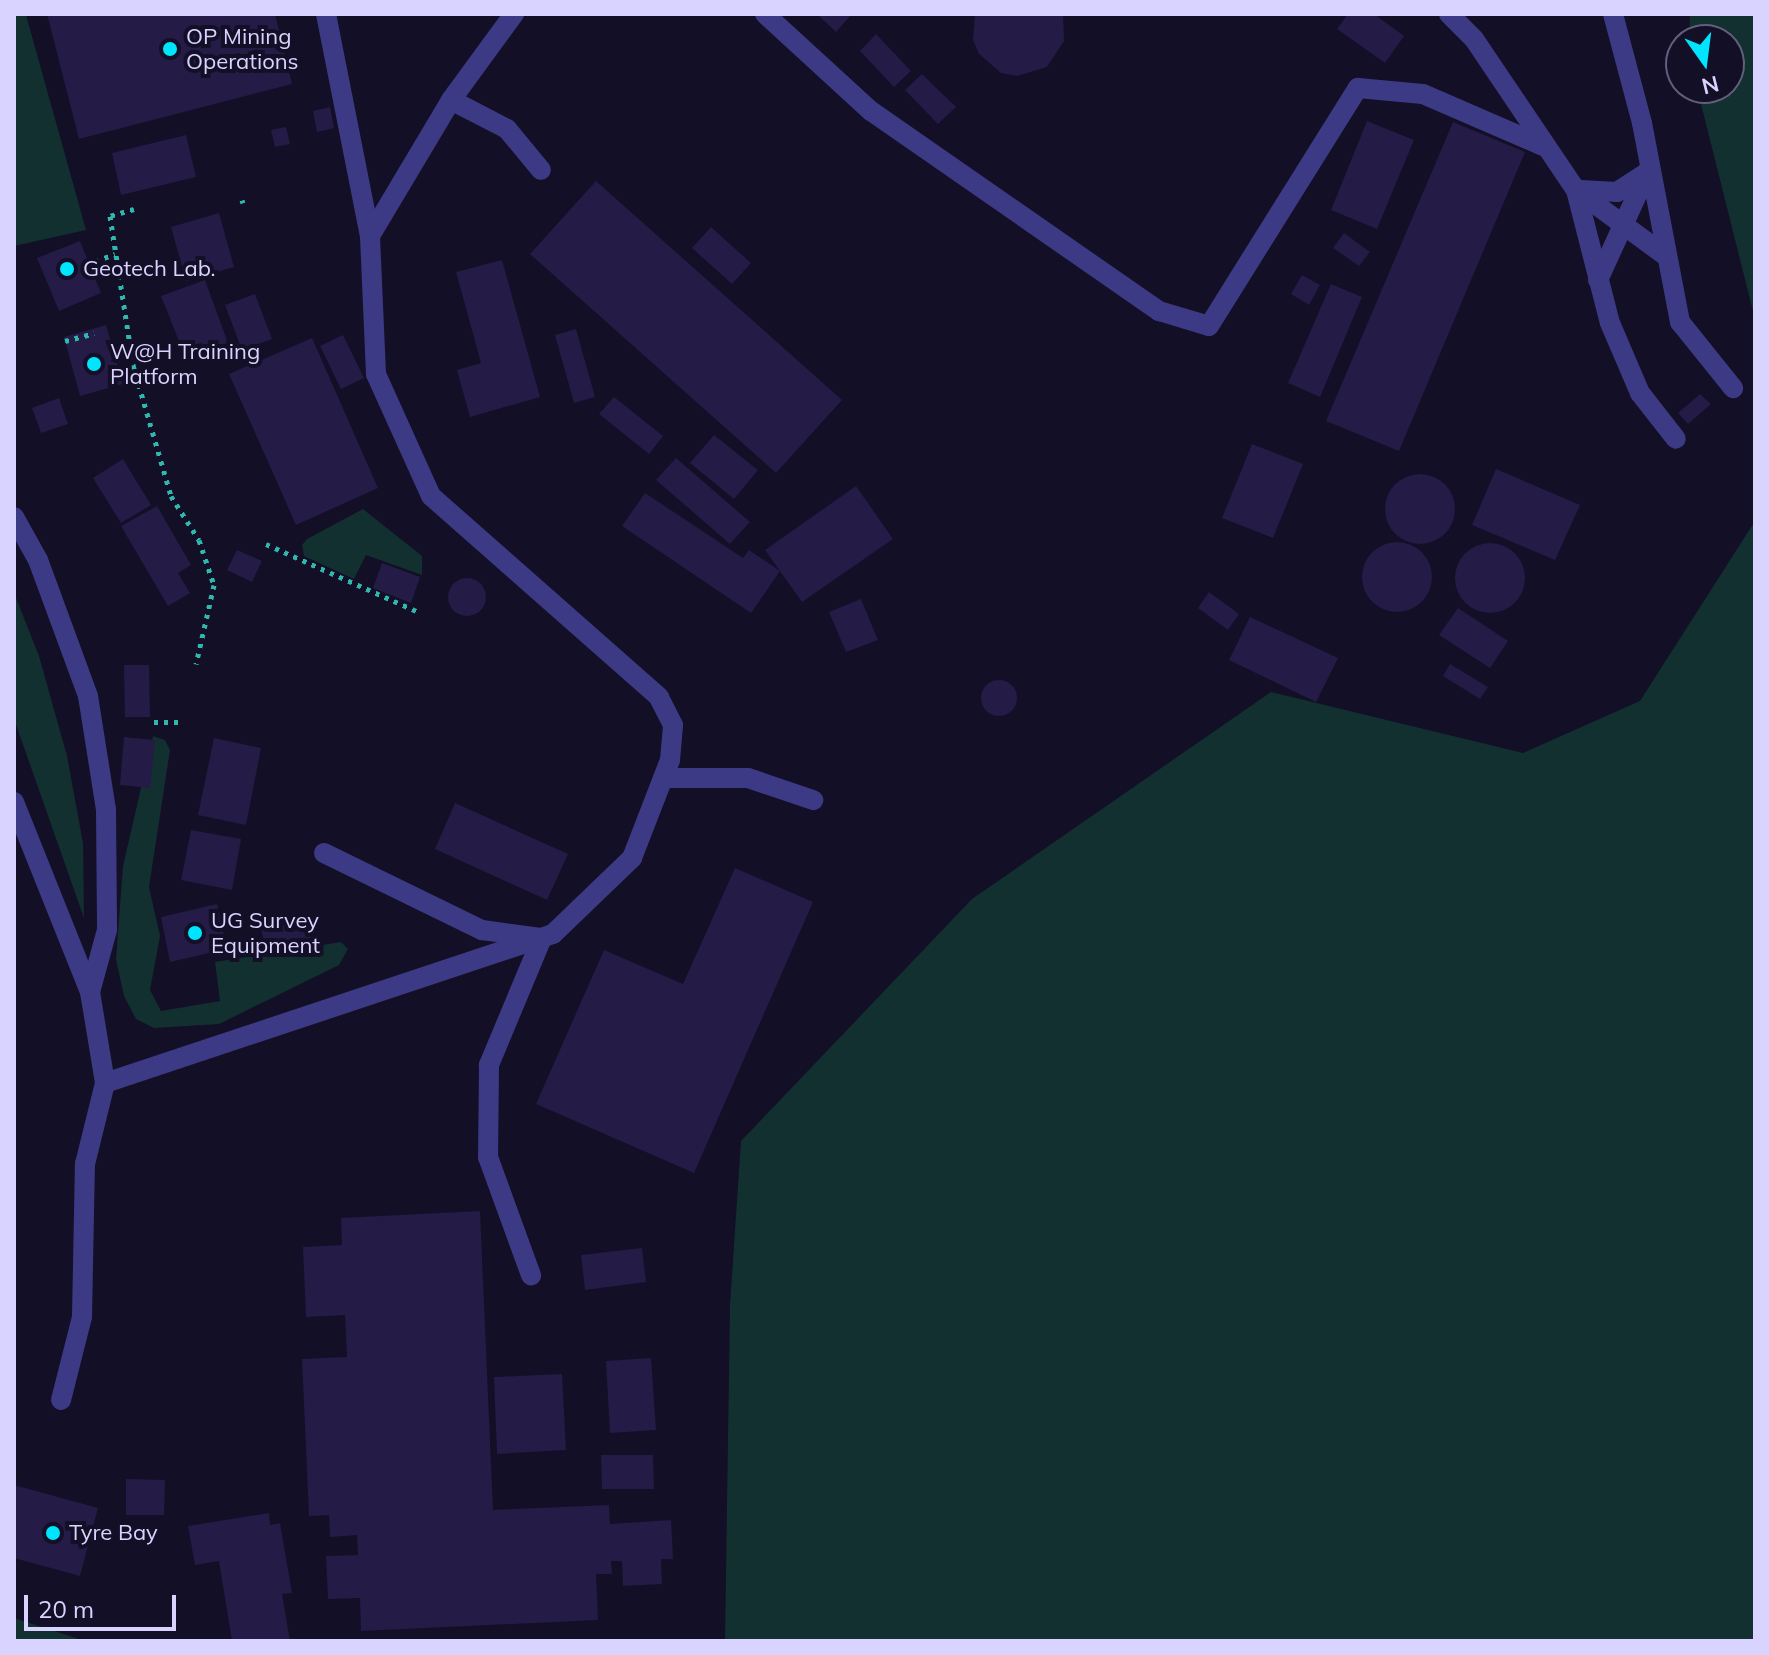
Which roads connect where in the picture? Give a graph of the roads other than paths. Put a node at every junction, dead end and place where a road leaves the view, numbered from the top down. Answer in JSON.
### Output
{"nodes":[{"id":1,"x":326,"y":14,"type":"edge"},
{"id":2,"x":514,"y":14,"type":"edge"},
{"id":3,"x":765,"y":14,"type":"edge"},
{"id":4,"x":1449,"y":14,"type":"edge"},
{"id":5,"x":1613,"y":14,"type":"edge"},
{"id":6,"x":451,"y":100,"type":"junction"},
{"id":7,"x":1543,"y":146,"type":"junction"},
{"id":8,"x":541,"y":170,"type":"dead end"},
{"id":9,"x":1649,"y":170,"type":"junction"},
{"id":10,"x":1576,"y":190,"type":"junction"},
{"id":11,"x":1624,"y":221,"type":"junction"},
{"id":12,"x":370,"y":236,"type":"junction"},
{"id":13,"x":1666,"y":256,"type":"junction"},
{"id":14,"x":1598,"y":280,"type":"junction"},
{"id":15,"x":1733,"y":388,"type":"dead end"},
{"id":16,"x":1676,"y":439,"type":"dead end"},
{"id":17,"x":14,"y":517,"type":"edge"},
{"id":18,"x":663,"y":778,"type":"junction"},
{"id":19,"x":813,"y":800,"type":"dead end"},
{"id":20,"x":14,"y":802,"type":"edge"},
{"id":21,"x":324,"y":853,"type":"dead end"},
{"id":22,"x":542,"y":938,"type":"junction"},
{"id":23,"x":90,"y":992,"type":"junction"},
{"id":24,"x":105,"y":1083,"type":"junction"},
{"id":25,"x":531,"y":1275,"type":"dead end"},
{"id":26,"x":61,"y":1400,"type":"dead end"}],
"edges":[{"from":1,"to":12,"type":"street"},
{"from":2,"to":6,"type":"street"},
{"from":3,"to":7,"type":"street"},
{"from":4,"to":7,"type":"street"},
{"from":5,"to":9,"type":"street"},
{"from":6,"to":8,"type":"street"},
{"from":6,"to":12,"type":"street"},
{"from":7,"to":10,"type":"street"},
{"from":9,"to":10,"type":"street"},
{"from":9,"to":11,"type":"street"},
{"from":9,"to":13,"type":"street"},
{"from":10,"to":11,"type":"street"},
{"from":10,"to":14,"type":"street"},
{"from":11,"to":13,"type":"street"},
{"from":11,"to":14,"type":"street"},
{"from":12,"to":18,"type":"street"},
{"from":13,"to":15,"type":"street"},
{"from":14,"to":16,"type":"street"},
{"from":17,"to":23,"type":"street"},
{"from":18,"to":19,"type":"street"},
{"from":18,"to":22,"type":"street"},
{"from":20,"to":23,"type":"street"},
{"from":21,"to":22,"type":"street"},
{"from":22,"to":24,"type":"street"},
{"from":22,"to":25,"type":"street"},
{"from":23,"to":24,"type":"street"},
{"from":24,"to":26,"type":"street"}]}
